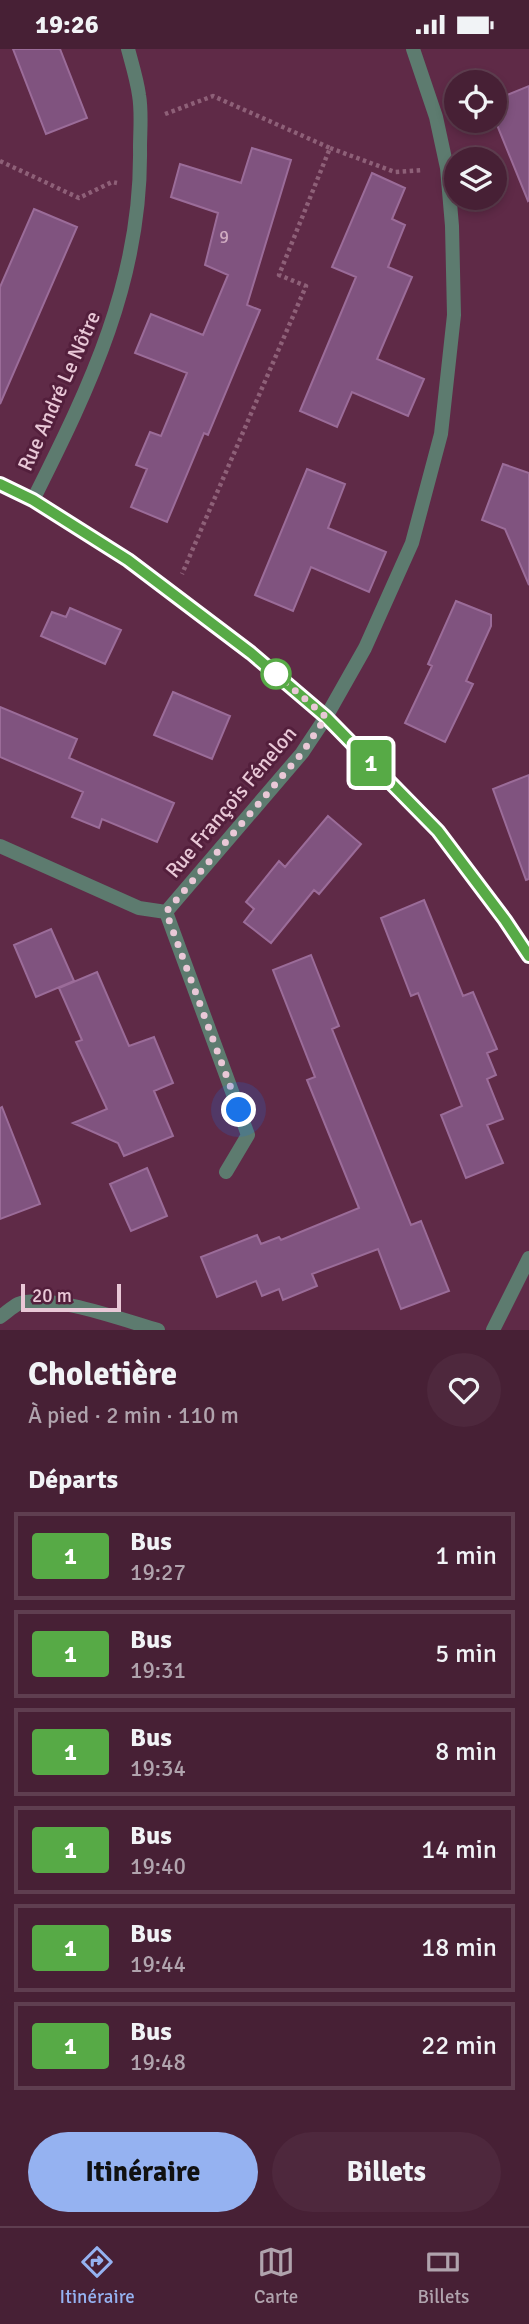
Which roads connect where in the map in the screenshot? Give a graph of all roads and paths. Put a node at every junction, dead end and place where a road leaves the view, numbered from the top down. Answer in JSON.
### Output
{"nodes":[{"id":1,"x":128,"y":49,"type":"edge"},
{"id":2,"x":414,"y":49,"type":"edge"},
{"id":3,"x":140,"y":124,"type":"junction"},
{"id":4,"x":330,"y":148,"type":"junction"},
{"id":5,"x":444,"y":154,"type":"edge"},
{"id":6,"x":0,"y":161,"type":"edge"},
{"id":7,"x":444,"y":168,"type":"edge"},
{"id":8,"x":139,"y":187,"type":"junction"},
{"id":9,"x":451,"y":210,"type":"edge"},
{"id":10,"x":0,"y":484,"type":"edge"},
{"id":11,"x":33,"y":500,"type":"junction"},
{"id":12,"x":173,"y":594,"type":"junction"},
{"id":13,"x":326,"y":717,"type":"junction"},
{"id":14,"x":0,"y":846,"type":"edge"},
{"id":15,"x":166,"y":912,"type":"junction"},
{"id":16,"x":529,"y":956,"type":"edge"},
{"id":17,"x":226,"y":1172,"type":"dead end"},
{"id":18,"x":529,"y":1258,"type":"edge"},
{"id":19,"x":0,"y":1317,"type":"edge"},
{"id":20,"x":158,"y":1330,"type":"edge"},
{"id":21,"x":492,"y":1330,"type":"edge"}],
"edges":[{"from":1,"to":3,"type":"street","name":"Rue André Le Nôtre"},
{"from":2,"to":5,"type":"street","name":"Rue François Fénelon"},
{"from":3,"to":4,"type":"path"},
{"from":3,"to":8,"type":"street","name":"Rue André Le Nôtre"},
{"from":4,"to":7,"type":"path"},
{"from":4,"to":12,"type":"path"},
{"from":6,"to":8,"type":"path"},
{"from":8,"to":11,"type":"street","name":"Rue André Le Nôtre"},
{"from":9,"to":13,"type":"street","name":"Rue François Fénelon"},
{"from":10,"to":11,"type":"street"},
{"from":11,"to":12,"type":"street"},
{"from":12,"to":13,"type":"street"},
{"from":13,"to":15,"type":"street","name":"Rue François Fénelon"},
{"from":13,"to":16,"type":"street"},
{"from":14,"to":15,"type":"street"},
{"from":15,"to":17,"type":"street"},
{"from":18,"to":21,"type":"street"},
{"from":19,"to":20,"type":"street"}]}
